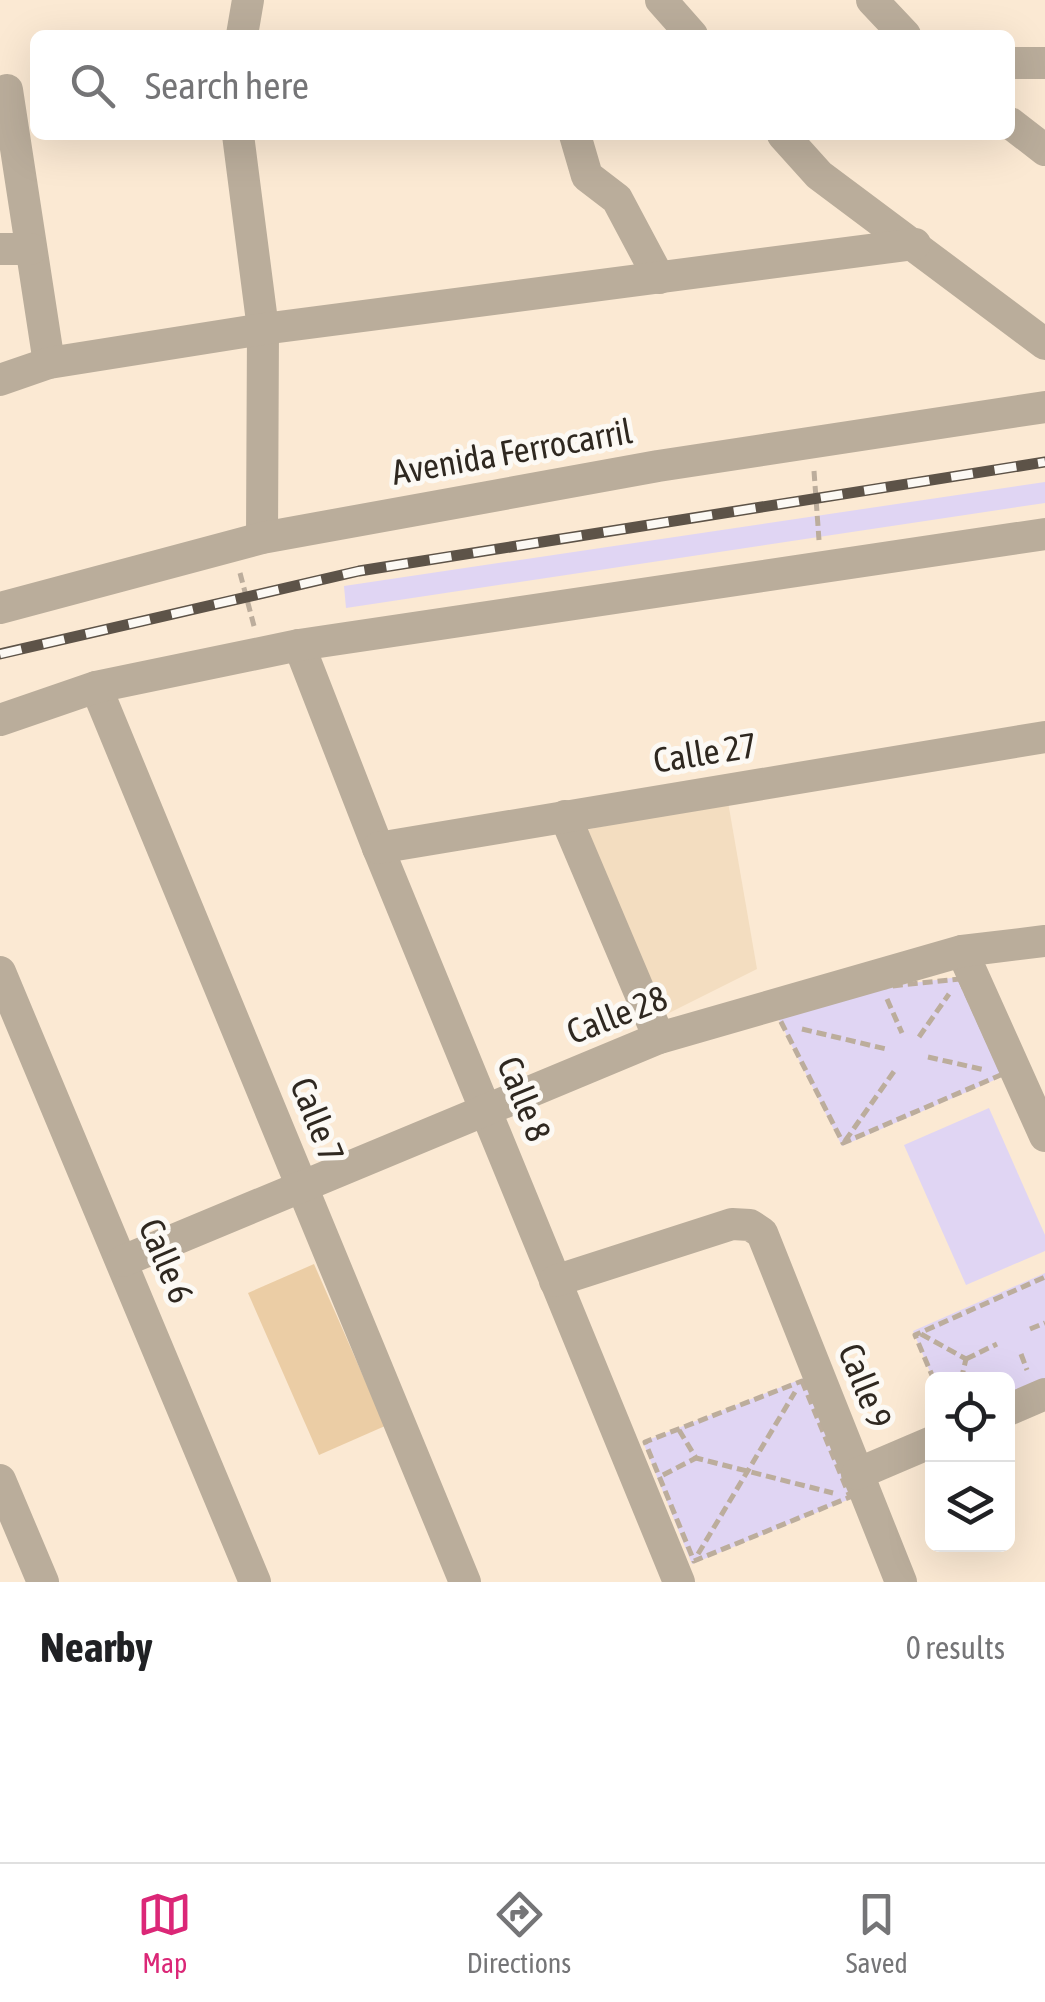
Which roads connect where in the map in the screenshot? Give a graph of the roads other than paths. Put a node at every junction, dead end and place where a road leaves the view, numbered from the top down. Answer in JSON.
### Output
{"nodes":[{"id":1,"x":248,"y":0,"type":"edge"},
{"id":2,"x":660,"y":0,"type":"edge"},
{"id":3,"x":872,"y":0,"type":"edge"},
{"id":4,"x":243,"y":30,"type":"edge"},
{"id":5,"x":687,"y":30,"type":"edge"},
{"id":6,"x":900,"y":30,"type":"edge"},
{"id":7,"x":1015,"y":63,"type":"edge"},
{"id":8,"x":1045,"y":63,"type":"edge"},
{"id":9,"x":14,"y":90,"type":"edge"},
{"id":10,"x":1015,"y":127,"type":"edge"},
{"id":11,"x":239,"y":140,"type":"edge"},
{"id":12,"x":576,"y":140,"type":"edge"},
{"id":13,"x":788,"y":140,"type":"edge"},
{"id":14,"x":1045,"y":150,"type":"edge"},
{"id":15,"x":915,"y":244,"type":"junction"},
{"id":16,"x":15,"y":249,"type":"edge"},
{"id":17,"x":659,"y":278,"type":"junction"},
{"id":18,"x":263,"y":329,"type":"junction"},
{"id":19,"x":1045,"y":344,"type":"edge"},
{"id":20,"x":50,"y":363,"type":"junction"},
{"id":21,"x":0,"y":380,"type":"edge"},
{"id":22,"x":1045,"y":407,"type":"edge"},
{"id":23,"x":1045,"y":534,"type":"edge"},
{"id":24,"x":248,"y":542,"type":"junction"},
{"id":25,"x":0,"y":608,"type":"edge"},
{"id":26,"x":299,"y":645,"type":"junction"},
{"id":27,"x":96,"y":688,"type":"junction"},
{"id":28,"x":0,"y":720,"type":"edge"},
{"id":29,"x":1045,"y":736,"type":"edge"},
{"id":30,"x":565,"y":816,"type":"junction"},
{"id":31,"x":378,"y":848,"type":"junction"},
{"id":32,"x":1045,"y":941,"type":"edge"},
{"id":33,"x":961,"y":965,"type":"junction"},
{"id":34,"x":0,"y":972,"type":"edge"},
{"id":35,"x":659,"y":1038,"type":"junction"},
{"id":36,"x":486,"y":1110,"type":"junction"},
{"id":37,"x":1045,"y":1136,"type":"edge"},
{"id":38,"x":301,"y":1186,"type":"junction"},
{"id":39,"x":123,"y":1260,"type":"junction"},
{"id":40,"x":556,"y":1281,"type":"junction"},
{"id":41,"x":1045,"y":1394,"type":"edge"},
{"id":42,"x":1015,"y":1407,"type":"edge"},
{"id":43,"x":925,"y":1446,"type":"edge"},
{"id":44,"x":0,"y":1480,"type":"edge"},
{"id":45,"x":857,"y":1487,"type":"junction"},
{"id":46,"x":686,"y":1571,"type":"edge"},
{"id":47,"x":43,"y":1582,"type":"edge"},
{"id":48,"x":255,"y":1582,"type":"edge"},
{"id":49,"x":465,"y":1582,"type":"edge"},
{"id":50,"x":901,"y":1582,"type":"edge"}],
"edges":[{"from":1,"to":4,"type":"street"},
{"from":2,"to":5,"type":"street"},
{"from":3,"to":6,"type":"street"},
{"from":7,"to":8,"type":"street"},
{"from":9,"to":16,"type":"street"},
{"from":10,"to":14,"type":"street"},
{"from":11,"to":18,"type":"street"},
{"from":12,"to":17,"type":"street"},
{"from":13,"to":15,"type":"street"},
{"from":15,"to":17,"type":"street"},
{"from":15,"to":19,"type":"street"},
{"from":16,"to":20,"type":"street"},
{"from":17,"to":18,"type":"street"},
{"from":18,"to":20,"type":"street"},
{"from":18,"to":24,"type":"street"},
{"from":20,"to":21,"type":"street"},
{"from":22,"to":24,"type":"street","name":"Avenida Ferrocarril"},
{"from":23,"to":26,"type":"street"},
{"from":24,"to":25,"type":"street","name":"Avenida Ferrocarril"},
{"from":26,"to":27,"type":"street"},
{"from":26,"to":31,"type":"street","name":"Calle 8"},
{"from":27,"to":28,"type":"street"},
{"from":27,"to":38,"type":"street","name":"Calle 7"},
{"from":29,"to":30,"type":"street","name":"Calle 27"},
{"from":30,"to":31,"type":"street","name":"Calle 27"},
{"from":30,"to":35,"type":"street"},
{"from":31,"to":36,"type":"street","name":"Calle 8"},
{"from":32,"to":33,"type":"street","name":"Calle 28"},
{"from":33,"to":35,"type":"street","name":"Calle 28"},
{"from":33,"to":37,"type":"street"},
{"from":34,"to":39,"type":"street","name":"Calle 6"},
{"from":35,"to":36,"type":"street","name":"Calle 28"},
{"from":36,"to":38,"type":"street","name":"Calle 28"},
{"from":36,"to":40,"type":"street","name":"Calle 8"},
{"from":38,"to":39,"type":"street","name":"Calle 28"},
{"from":38,"to":49,"type":"street","name":"Calle 7"},
{"from":39,"to":48,"type":"street","name":"Calle 6"},
{"from":40,"to":45,"type":"street","name":"Calle 9"},
{"from":40,"to":46,"type":"street","name":"Calle 8"},
{"from":41,"to":42,"type":"street"},
{"from":43,"to":45,"type":"street"},
{"from":44,"to":47,"type":"street"},
{"from":45,"to":50,"type":"street","name":"Calle 9"}]}
